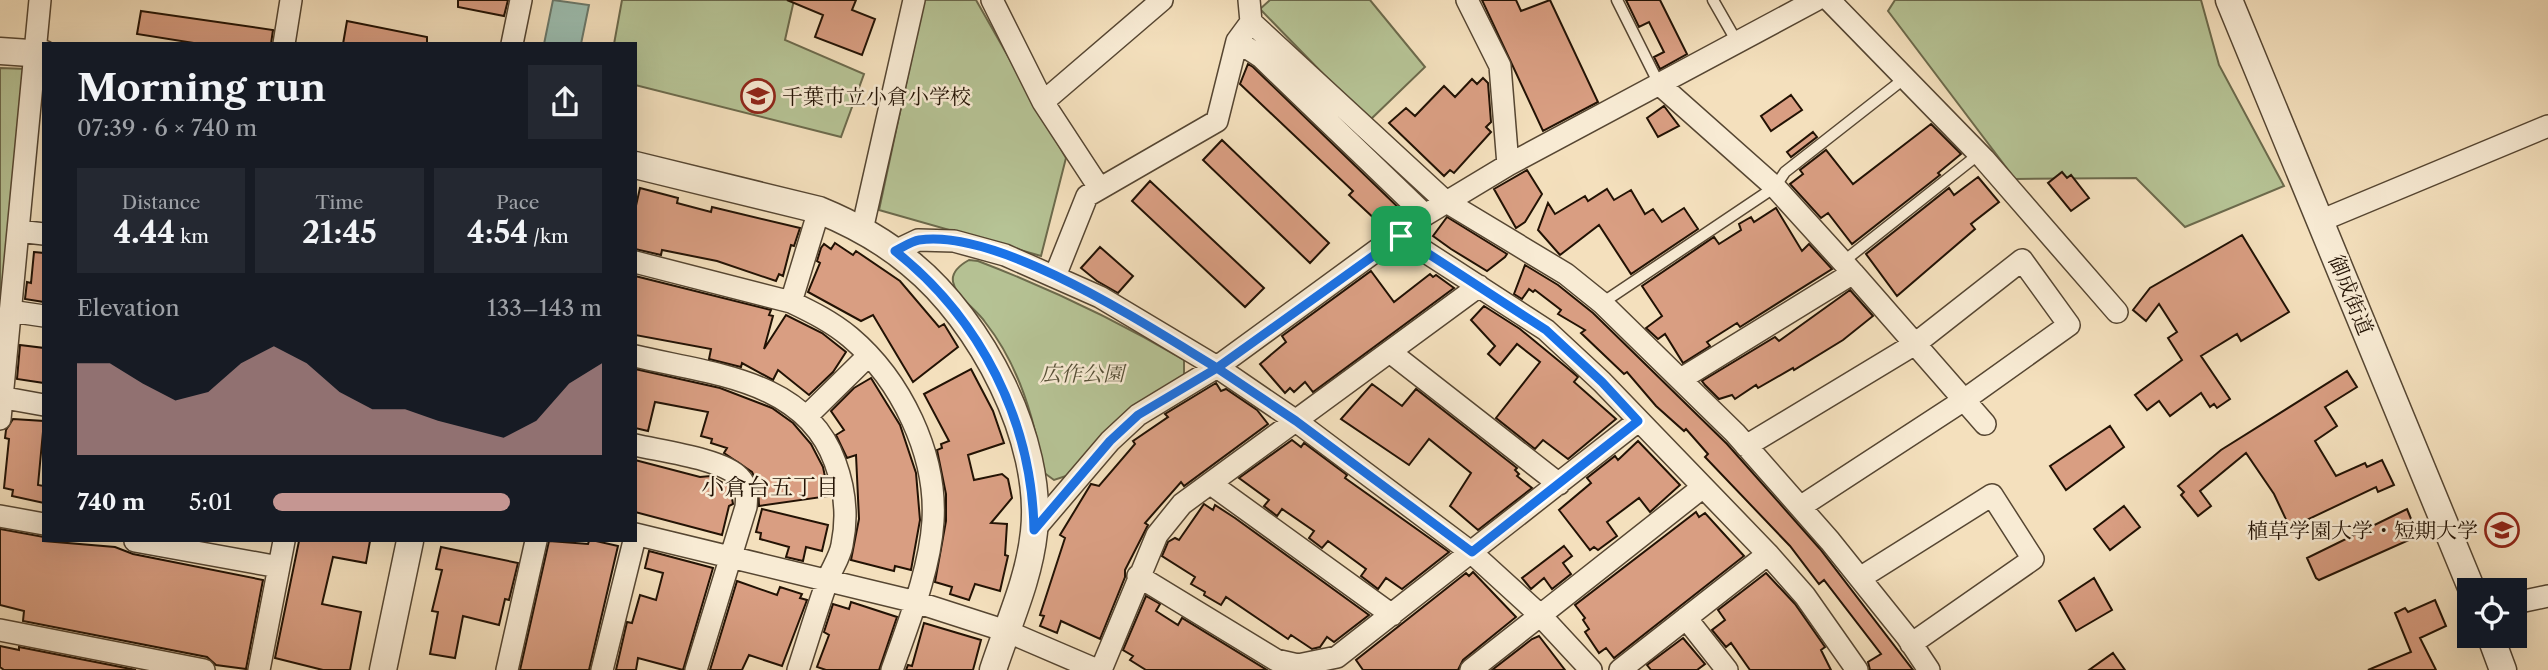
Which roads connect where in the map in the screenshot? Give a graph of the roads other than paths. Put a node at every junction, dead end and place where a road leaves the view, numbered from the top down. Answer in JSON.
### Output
{"nodes":[{"id":1,"x":40,"y":0,"type":"edge"},
{"id":2,"x":291,"y":0,"type":"edge"},
{"id":3,"x":521,"y":0,"type":"edge"},
{"id":4,"x":914,"y":0,"type":"edge"},
{"id":5,"x":992,"y":0,"type":"edge"},
{"id":6,"x":1162,"y":0,"type":"edge"},
{"id":7,"x":1249,"y":0,"type":"edge"},
{"id":8,"x":1468,"y":0,"type":"edge"},
{"id":9,"x":1617,"y":0,"type":"edge"},
{"id":10,"x":1713,"y":0,"type":"edge"},
{"id":11,"x":1815,"y":0,"type":"edge"},
{"id":12,"x":1829,"y":0,"type":"edge"},
{"id":13,"x":2229,"y":0,"type":"edge"},
{"id":14,"x":1251,"y":22,"type":"junction"},
{"id":15,"x":1237,"y":41,"type":"junction"},
{"id":16,"x":284,"y":42,"type":"edge"},
{"id":17,"x":512,"y":42,"type":"edge"},
{"id":18,"x":1737,"y":42,"type":"junction"},
{"id":19,"x":0,"y":51,"type":"edge"},
{"id":20,"x":39,"y":54,"type":"edge"},
{"id":21,"x":1905,"y":78,"type":"junction"},
{"id":22,"x":1659,"y":84,"type":"junction"},
{"id":23,"x":1043,"y":102,"type":"junction"},
{"id":24,"x":2548,"y":126,"type":"edge"},
{"id":25,"x":35,"y":146,"type":"edge"},
{"id":26,"x":1979,"y":154,"type":"junction"},
{"id":27,"x":637,"y":165,"type":"edge"},
{"id":28,"x":1508,"y":165,"type":"junction"},
{"id":29,"x":1098,"y":186,"type":"junction"},
{"id":30,"x":1775,"y":187,"type":"junction"},
{"id":31,"x":1445,"y":201,"type":"junction"},
{"id":32,"x":819,"y":210,"type":"junction"},
{"id":33,"x":1425,"y":215,"type":"junction"},
{"id":34,"x":2320,"y":221,"type":"junction"},
{"id":35,"x":862,"y":230,"type":"junction"},
{"id":36,"x":18,"y":231,"type":"junction"},
{"id":37,"x":42,"y":234,"type":"edge"},
{"id":38,"x":1401,"y":236,"type":"junction"},
{"id":39,"x":895,"y":251,"type":"junction"},
{"id":40,"x":637,"y":263,"type":"edge"},
{"id":41,"x":1848,"y":267,"type":"junction"},
{"id":42,"x":1055,"y":276,"type":"junction"},
{"id":43,"x":1479,"y":286,"type":"junction"},
{"id":44,"x":790,"y":302,"type":"junction"},
{"id":45,"x":1602,"y":303,"type":"junction"},
{"id":46,"x":10,"y":311,"type":"junction"},
{"id":47,"x":2117,"y":312,"type":"dead end"},
{"id":48,"x":42,"y":316,"type":"edge"},
{"id":49,"x":1914,"y":344,"type":"junction"},
{"id":50,"x":1390,"y":352,"type":"junction"},
{"id":51,"x":637,"y":356,"type":"edge"},
{"id":52,"x":868,"y":356,"type":"junction"},
{"id":53,"x":1217,"y":368,"type":"junction"},
{"id":54,"x":1681,"y":379,"type":"junction"},
{"id":55,"x":1,"y":397,"type":"edge"},
{"id":56,"x":1964,"y":400,"type":"junction"},
{"id":57,"x":42,"y":405,"type":"edge"},
{"id":58,"x":808,"y":415,"type":"junction"},
{"id":59,"x":0,"y":419,"type":"edge"},
{"id":60,"x":1296,"y":421,"type":"junction"},
{"id":61,"x":1638,"y":421,"type":"junction"},
{"id":62,"x":1984,"y":424,"type":"dead end"},
{"id":63,"x":637,"y":445,"type":"edge"},
{"id":64,"x":1746,"y":446,"type":"junction"},
{"id":65,"x":1211,"y":484,"type":"junction"},
{"id":66,"x":1559,"y":484,"type":"junction"},
{"id":67,"x":1703,"y":487,"type":"junction"},
{"id":68,"x":1800,"y":507,"type":"junction"},
{"id":69,"x":0,"y":516,"type":"edge"},
{"id":70,"x":42,"y":524,"type":"edge"},
{"id":71,"x":1034,"y":530,"type":"junction"},
{"id":72,"x":637,"y":536,"type":"edge"},
{"id":73,"x":141,"y":542,"type":"edge"},
{"id":74,"x":284,"y":542,"type":"edge"},
{"id":75,"x":410,"y":542,"type":"edge"},
{"id":76,"x":536,"y":542,"type":"edge"},
{"id":77,"x":634,"y":542,"type":"edge"},
{"id":78,"x":1472,"y":552,"type":"junction"},
{"id":79,"x":1768,"y":554,"type":"junction"},
{"id":80,"x":732,"y":555,"type":"junction"},
{"id":81,"x":279,"y":567,"type":"junction"},
{"id":82,"x":1138,"y":576,"type":"junction"},
{"id":83,"x":1860,"y":578,"type":"junction"},
{"id":84,"x":2467,"y":578,"type":"edge"},
{"id":85,"x":828,"y":579,"type":"junction"},
{"id":86,"x":2548,"y":596,"type":"edge"},
{"id":87,"x":2527,"y":600,"type":"edge"},
{"id":88,"x":916,"y":602,"type":"junction"},
{"id":89,"x":1392,"y":615,"type":"junction"},
{"id":90,"x":1540,"y":615,"type":"junction"},
{"id":91,"x":1686,"y":618,"type":"junction"},
{"id":92,"x":0,"y":631,"type":"edge"},
{"id":93,"x":1006,"y":631,"type":"junction"},
{"id":94,"x":1911,"y":643,"type":"junction"},
{"id":95,"x":2495,"y":648,"type":"edge"},
{"id":96,"x":204,"y":670,"type":"edge"},
{"id":97,"x":259,"y":670,"type":"edge"},
{"id":98,"x":383,"y":670,"type":"edge"},
{"id":99,"x":507,"y":670,"type":"edge"},
{"id":100,"x":602,"y":670,"type":"edge"},
{"id":101,"x":696,"y":670,"type":"edge"},
{"id":102,"x":798,"y":670,"type":"edge"},
{"id":103,"x":892,"y":670,"type":"edge"},
{"id":104,"x":993,"y":670,"type":"edge"},
{"id":105,"x":1099,"y":670,"type":"edge"},
{"id":106,"x":1471,"y":670,"type":"edge"},
{"id":107,"x":1591,"y":670,"type":"edge"},
{"id":108,"x":1620,"y":670,"type":"edge"},
{"id":109,"x":1727,"y":670,"type":"edge"},
{"id":110,"x":1857,"y":670,"type":"edge"},
{"id":111,"x":1929,"y":670,"type":"edge"},
{"id":112,"x":2503,"y":670,"type":"edge"}],
"edges":[{"from":1,"to":20,"type":"street"},
{"from":2,"to":16,"type":"street"},
{"from":3,"to":17,"type":"street"},
{"from":4,"to":35,"type":"street"},
{"from":5,"to":23,"type":"street"},
{"from":6,"to":23,"type":"street"},
{"from":7,"to":14,"type":"street"},
{"from":8,"to":28,"type":"street"},
{"from":9,"to":22,"type":"lane"},
{"from":10,"to":18,"type":"lane"},
{"from":11,"to":18,"type":"street"},
{"from":12,"to":21,"type":"street"},
{"from":13,"to":34,"type":"street","name":"御成街道"},
{"from":14,"to":15,"type":"street"},
{"from":14,"to":31,"type":"street"},
{"from":15,"to":29,"type":"street"},
{"from":15,"to":33,"type":"street"},
{"from":18,"to":22,"type":"street"},
{"from":19,"to":20,"type":"street"},
{"from":20,"to":25,"type":"street"},
{"from":21,"to":26,"type":"street"},
{"from":21,"to":30,"type":"lane"},
{"from":22,"to":28,"type":"street"},
{"from":22,"to":30,"type":"street"},
{"from":23,"to":29,"type":"street"},
{"from":24,"to":34,"type":"street"},
{"from":25,"to":36,"type":"street"},
{"from":26,"to":41,"type":"lane"},
{"from":26,"to":47,"type":"street"},
{"from":27,"to":32,"type":"street"},
{"from":28,"to":31,"type":"street"},
{"from":29,"to":42,"type":"street"},
{"from":30,"to":41,"type":"street"},
{"from":30,"to":45,"type":"lane"},
{"from":31,"to":33,"type":"street"},
{"from":31,"to":45,"type":"street"},
{"from":32,"to":35,"type":"street"},
{"from":32,"to":44,"type":"street"},
{"from":33,"to":38,"type":"street"},
{"from":34,"to":84,"type":"street","name":"御成街道"},
{"from":35,"to":39,"type":"street"},
{"from":36,"to":37,"type":"street"},
{"from":36,"to":46,"type":"street"},
{"from":38,"to":43,"type":"street"},
{"from":38,"to":53,"type":"street"},
{"from":39,"to":42,"type":"street"},
{"from":39,"to":71,"type":"street"},
{"from":40,"to":44,"type":"street"},
{"from":41,"to":49,"type":"street"},
{"from":41,"to":54,"type":"street"},
{"from":42,"to":53,"type":"street"},
{"from":43,"to":50,"type":"street"},
{"from":43,"to":61,"type":"street"},
{"from":44,"to":52,"type":"street"},
{"from":45,"to":54,"type":"street"},
{"from":46,"to":48,"type":"street"},
{"from":46,"to":55,"type":"street"},
{"from":49,"to":56,"type":"street"},
{"from":49,"to":56,"type":"street"},
{"from":49,"to":64,"type":"street"},
{"from":50,"to":60,"type":"street"},
{"from":50,"to":66,"type":"street"},
{"from":51,"to":58,"type":"street"},
{"from":52,"to":58,"type":"street"},
{"from":52,"to":88,"type":"street"},
{"from":53,"to":60,"type":"street"},
{"from":53,"to":71,"type":"street"},
{"from":54,"to":64,"type":"street"},
{"from":55,"to":57,"type":"street"},
{"from":55,"to":59,"type":"street"},
{"from":56,"to":62,"type":"street"},
{"from":56,"to":68,"type":"street"},
{"from":58,"to":85,"type":"street"},
{"from":60,"to":65,"type":"street"},
{"from":60,"to":78,"type":"street"},
{"from":61,"to":66,"type":"street"},
{"from":61,"to":67,"type":"street"},
{"from":63,"to":80,"type":"street"},
{"from":64,"to":68,"type":"street"},
{"from":65,"to":82,"type":"street"},
{"from":65,"to":89,"type":"street"},
{"from":66,"to":78,"type":"street"},
{"from":67,"to":79,"type":"street"},
{"from":67,"to":90,"type":"street"},
{"from":68,"to":83,"type":"street"},
{"from":69,"to":70,"type":"street"},
{"from":71,"to":93,"type":"street"},
{"from":72,"to":80,"type":"street"},
{"from":73,"to":81,"type":"street"},
{"from":74,"to":81,"type":"street"},
{"from":75,"to":98,"type":"street"},
{"from":76,"to":99,"type":"street"},
{"from":77,"to":100,"type":"street"},
{"from":78,"to":89,"type":"street"},
{"from":78,"to":90,"type":"street"},
{"from":79,"to":91,"type":"street"},
{"from":79,"to":110,"type":"street"},
{"from":80,"to":85,"type":"street"},
{"from":80,"to":101,"type":"street"},
{"from":81,"to":97,"type":"street"},
{"from":82,"to":89,"type":"street"},
{"from":82,"to":105,"type":"street"},
{"from":83,"to":94,"type":"street"},
{"from":83,"to":94,"type":"street"},
{"from":85,"to":88,"type":"street"},
{"from":85,"to":102,"type":"street"},
{"from":86,"to":87,"type":"street"},
{"from":88,"to":93,"type":"street"},
{"from":88,"to":103,"type":"street"},
{"from":90,"to":106,"type":"street"},
{"from":90,"to":107,"type":"street"},
{"from":91,"to":108,"type":"street"},
{"from":91,"to":109,"type":"street"},
{"from":92,"to":96,"type":"street"},
{"from":93,"to":104,"type":"street"},
{"from":93,"to":105,"type":"street"},
{"from":94,"to":111,"type":"street"},
{"from":95,"to":112,"type":"street"}]}
